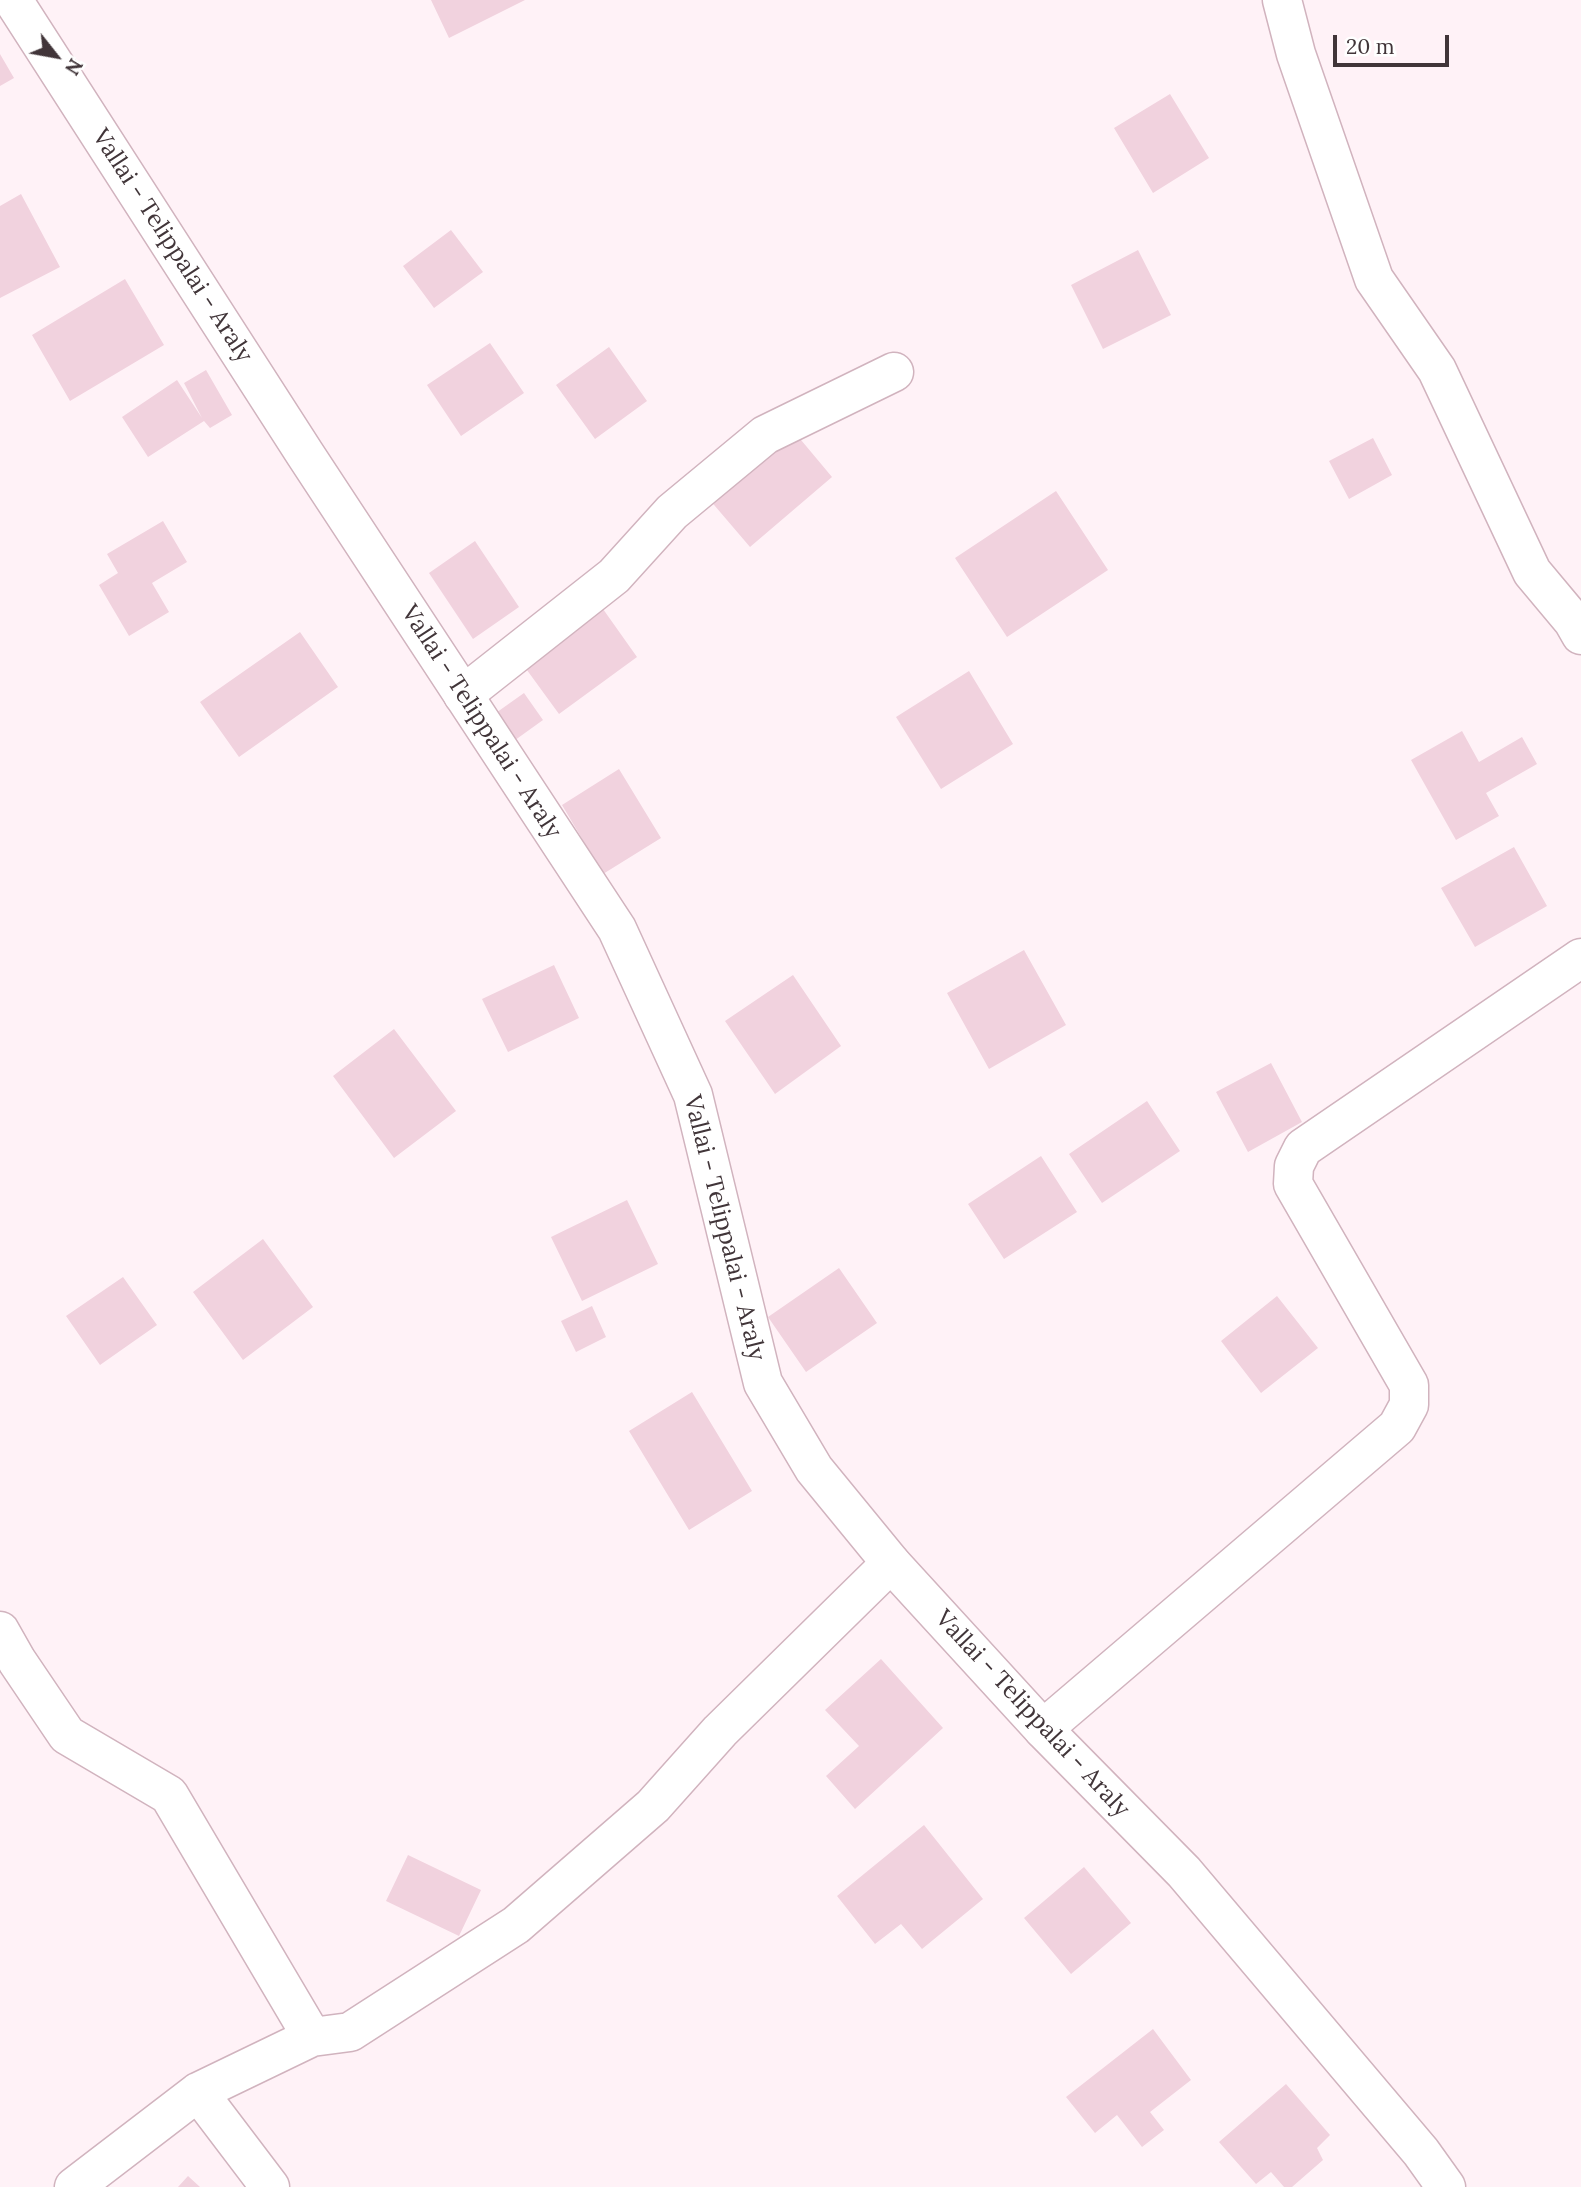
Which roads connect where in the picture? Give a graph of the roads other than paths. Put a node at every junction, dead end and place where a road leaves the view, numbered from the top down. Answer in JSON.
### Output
{"nodes":[{"id":1,"x":13,"y":0,"type":"edge"},
{"id":2,"x":1282,"y":0,"type":"edge"},
{"id":3,"x":894,"y":372,"type":"dead end"},
{"id":4,"x":1578,"y":624,"type":"edge"},
{"id":5,"x":463,"y":695,"type":"junction"},
{"id":6,"x":1581,"y":958,"type":"edge"},
{"id":7,"x":891,"y":1563,"type":"junction"},
{"id":8,"x":0,"y":1631,"type":"edge"},
{"id":9,"x":1043,"y":1729,"type":"junction"},
{"id":10,"x":312,"y":2036,"type":"junction"},
{"id":11,"x":198,"y":2092,"type":"junction"},
{"id":12,"x":74,"y":2187,"type":"edge"},
{"id":13,"x":270,"y":2187,"type":"edge"},
{"id":14,"x":1446,"y":2187,"type":"edge"}],
"edges":[{"from":1,"to":5,"type":"street","name":"Vallai - Telippalai - Araly"},
{"from":2,"to":4,"type":"street"},
{"from":3,"to":5,"type":"street"},
{"from":5,"to":7,"type":"street","name":"Vallai - Telippalai - Araly"},
{"from":6,"to":9,"type":"street"},
{"from":7,"to":9,"type":"street","name":"Vallai - Telippalai - Araly"},
{"from":7,"to":10,"type":"street"},
{"from":8,"to":10,"type":"street"},
{"from":9,"to":14,"type":"street","name":"Vallai - Telippalai - Araly"},
{"from":10,"to":11,"type":"street"},
{"from":11,"to":12,"type":"street"},
{"from":11,"to":13,"type":"street"}]}
